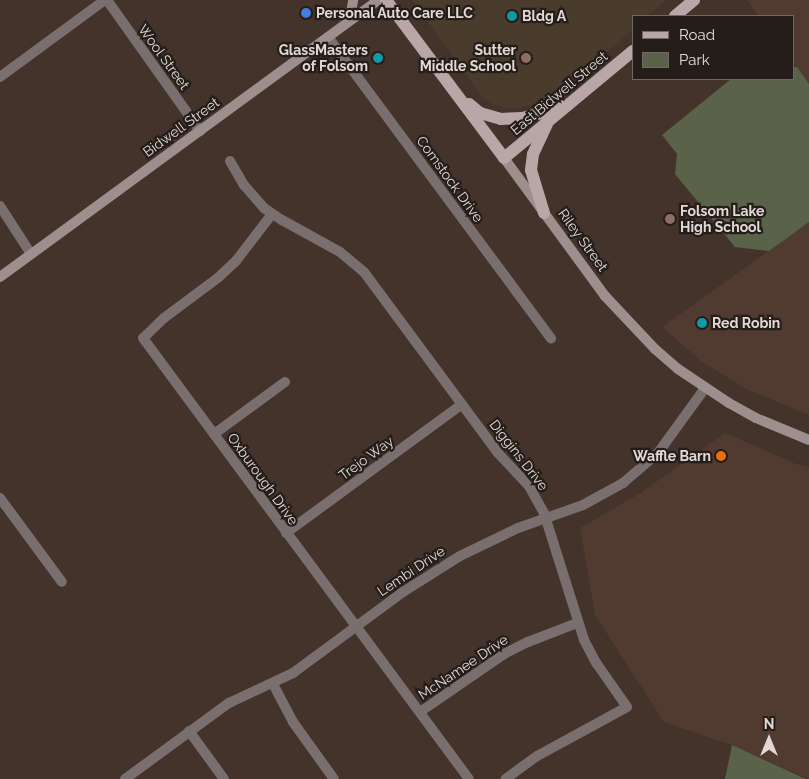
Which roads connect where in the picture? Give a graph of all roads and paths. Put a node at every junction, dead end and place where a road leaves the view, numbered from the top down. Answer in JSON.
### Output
{"nodes":[{"id":1,"x":106,"y":0,"type":"edge"},
{"id":2,"x":353,"y":0,"type":"edge"},
{"id":3,"x":378,"y":0,"type":"edge"},
{"id":4,"x":386,"y":0,"type":"edge"},
{"id":5,"x":694,"y":0,"type":"edge"},
{"id":6,"x":676,"y":15,"type":"edge"},
{"id":7,"x":350,"y":20,"type":"junction"},
{"id":8,"x":328,"y":37,"type":"junction"},
{"id":9,"x":632,"y":52,"type":"edge"},
{"id":10,"x":0,"y":77,"type":"edge"},
{"id":11,"x":449,"y":84,"type":"junction"},
{"id":12,"x":582,"y":93,"type":"junction"},
{"id":13,"x":548,"y":122,"type":"junction"},
{"id":14,"x":200,"y":130,"type":"junction"},
{"id":15,"x":504,"y":158,"type":"junction"},
{"id":16,"x":230,"y":161,"type":"dead end"},
{"id":17,"x":0,"y":206,"type":"edge"},
{"id":18,"x":544,"y":212,"type":"junction"},
{"id":19,"x":272,"y":214,"type":"junction"},
{"id":20,"x":31,"y":254,"type":"junction"},
{"id":21,"x":0,"y":277,"type":"edge"},
{"id":22,"x":551,"y":338,"type":"dead end"},
{"id":23,"x":285,"y":382,"type":"dead end"},
{"id":24,"x":705,"y":388,"type":"junction"},
{"id":25,"x":462,"y":404,"type":"junction"},
{"id":26,"x":214,"y":434,"type":"junction"},
{"id":27,"x":809,"y":440,"type":"edge"},
{"id":28,"x":0,"y":498,"type":"edge"},
{"id":29,"x":546,"y":518,"type":"junction"},
{"id":30,"x":286,"y":533,"type":"junction"},
{"id":31,"x":62,"y":582,"type":"dead end"},
{"id":32,"x":577,"y":623,"type":"junction"},
{"id":33,"x":355,"y":627,"type":"junction"},
{"id":34,"x":273,"y":684,"type":"junction"},
{"id":35,"x":420,"y":712,"type":"junction"},
{"id":36,"x":189,"y":732,"type":"junction"},
{"id":37,"x":125,"y":779,"type":"edge"},
{"id":38,"x":224,"y":779,"type":"edge"},
{"id":39,"x":334,"y":779,"type":"edge"},
{"id":40,"x":469,"y":779,"type":"edge"},
{"id":41,"x":505,"y":779,"type":"edge"}],
"edges":[{"from":1,"to":10,"type":"street"},
{"from":1,"to":14,"type":"street","name":"Wool Street"},
{"from":2,"to":7,"type":"street"},
{"from":3,"to":7,"type":"street","name":"Bidwell Street"},
{"from":4,"to":11,"type":"main road","name":"Riley Street"},
{"from":5,"to":6,"type":"main road"},
{"from":7,"to":8,"type":"street","name":"Bidwell Street"},
{"from":8,"to":14,"type":"street","name":"Bidwell Street"},
{"from":8,"to":22,"type":"street","name":"Comstock Drive"},
{"from":9,"to":12,"type":"main road","name":"East Bidwell Street"},
{"from":11,"to":12,"type":"main road"},
{"from":11,"to":15,"type":"main road","name":"Riley Street"},
{"from":12,"to":13,"type":"main road","name":"East Bidwell Street"},
{"from":13,"to":15,"type":"main road","name":"East Bidwell Street"},
{"from":13,"to":18,"type":"main road"},
{"from":14,"to":20,"type":"street","name":"Bidwell Street"},
{"from":15,"to":18,"type":"street","name":"Riley Street"},
{"from":16,"to":19,"type":"street","name":"Diggins Drive"},
{"from":17,"to":20,"type":"street"},
{"from":18,"to":24,"type":"street","name":"Riley Street"},
{"from":19,"to":25,"type":"street","name":"Diggins Drive"},
{"from":19,"to":26,"type":"street","name":"Oxburough Drive"},
{"from":20,"to":21,"type":"street","name":"Bidwell Street"},
{"from":23,"to":26,"type":"street"},
{"from":24,"to":27,"type":"street","name":"Riley Street"},
{"from":24,"to":29,"type":"street","name":"Lembi Drive"},
{"from":25,"to":29,"type":"street","name":"Diggins Drive"},
{"from":25,"to":30,"type":"street","name":"Trejo Way"},
{"from":26,"to":30,"type":"street","name":"Oxburough Drive"},
{"from":28,"to":31,"type":"street"},
{"from":29,"to":32,"type":"street","name":"Diggins Drive"},
{"from":29,"to":33,"type":"street","name":"Lembi Drive"},
{"from":30,"to":33,"type":"street","name":"Oxburough Drive"},
{"from":32,"to":35,"type":"street","name":"McNamee Drive"},
{"from":32,"to":41,"type":"street","name":"Diggins Drive"},
{"from":33,"to":34,"type":"street","name":"Lembi Drive"},
{"from":33,"to":35,"type":"street","name":"Oxburough Drive"},
{"from":34,"to":36,"type":"street","name":"Lembi Drive"},
{"from":34,"to":39,"type":"street"},
{"from":35,"to":40,"type":"street","name":"Oxburough Drive"},
{"from":36,"to":37,"type":"street","name":"Lembi Drive"},
{"from":36,"to":38,"type":"street"}]}
